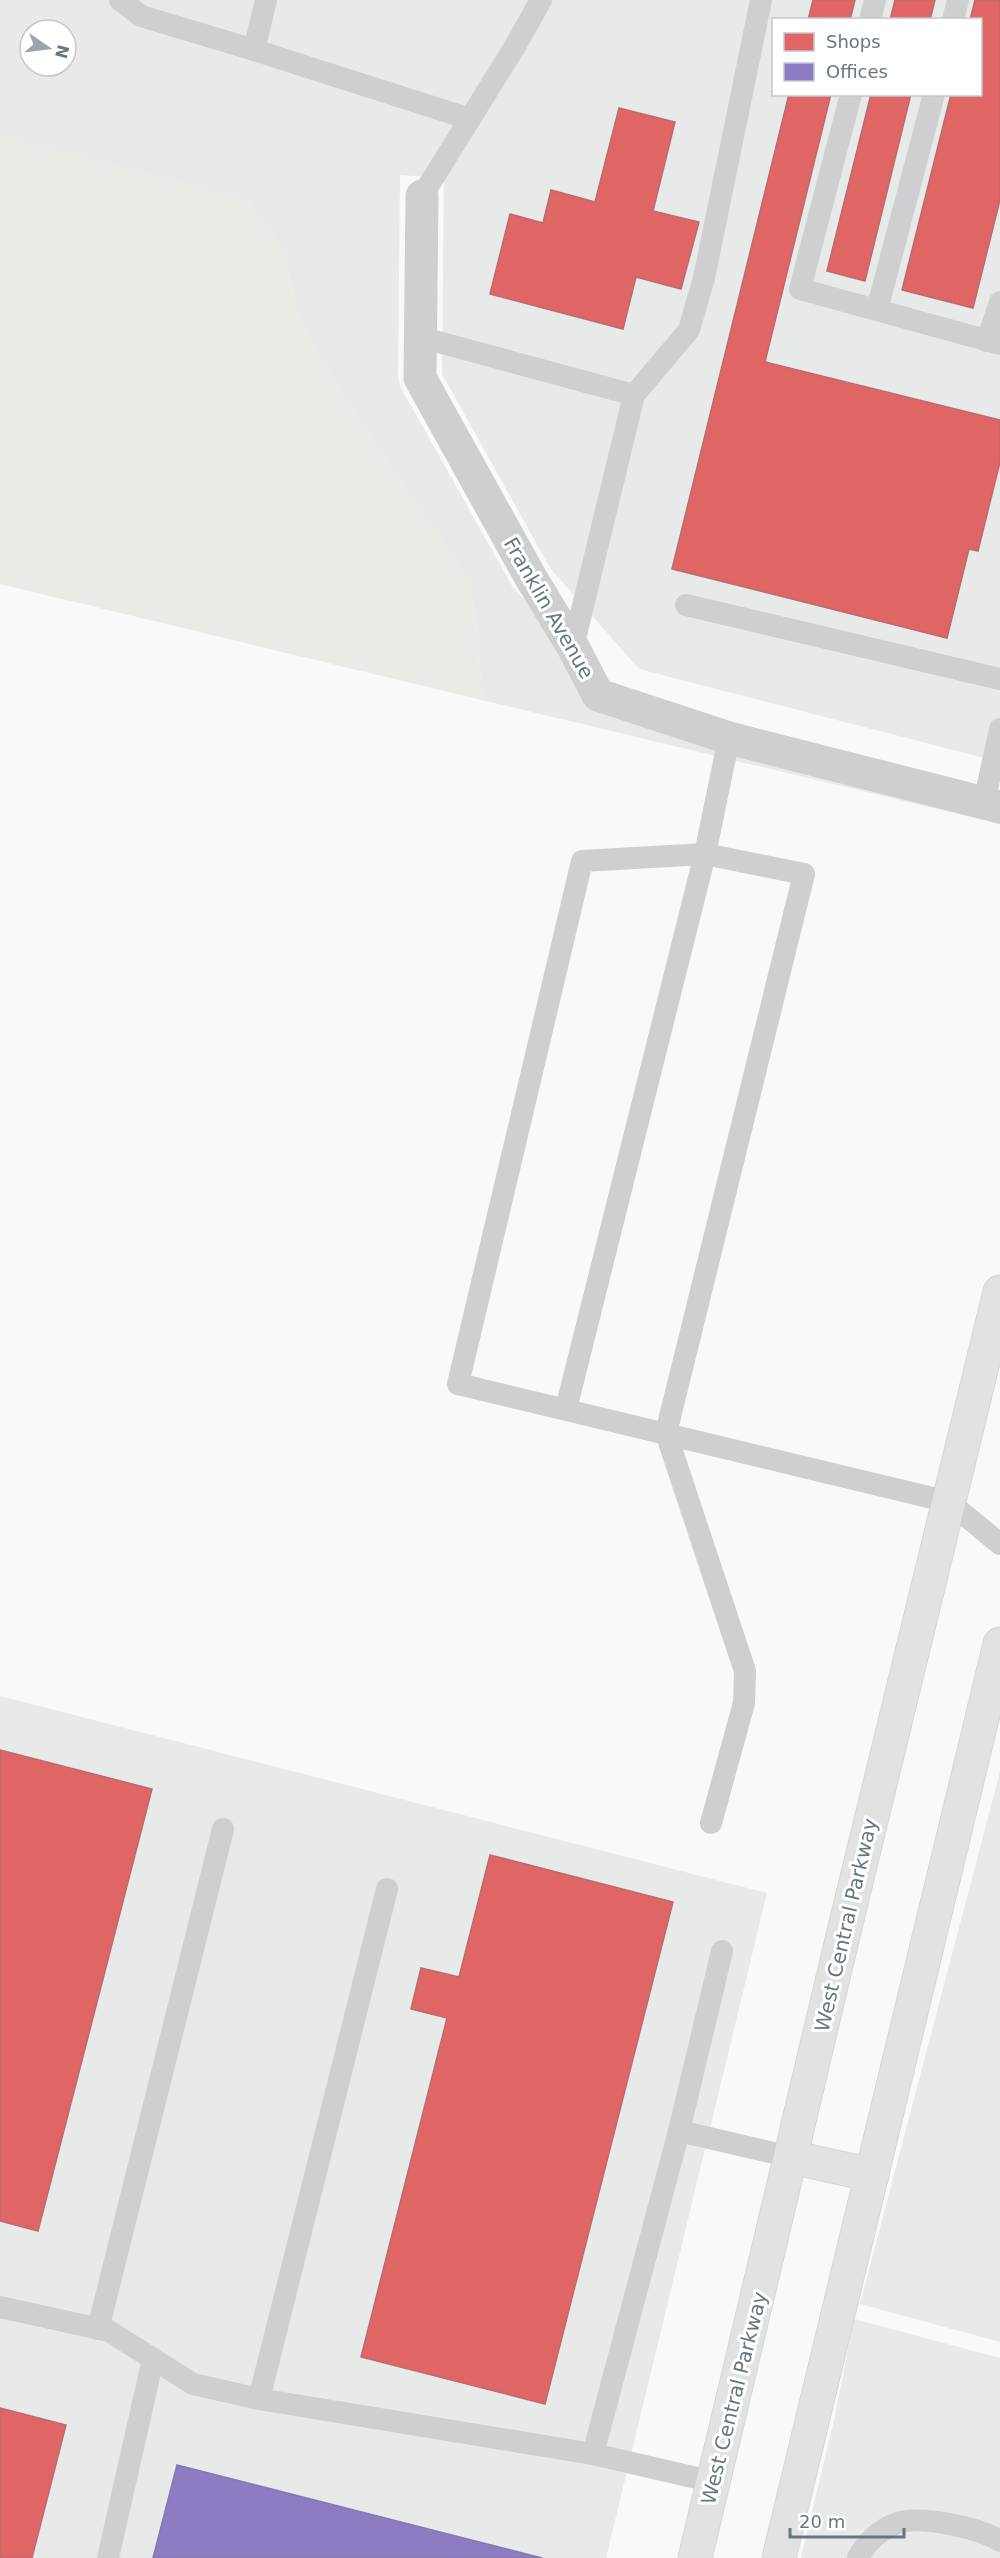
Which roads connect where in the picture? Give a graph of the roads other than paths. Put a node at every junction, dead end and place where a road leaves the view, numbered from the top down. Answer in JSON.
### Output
{"nodes":[{"id":1,"x":120,"y":0,"type":"edge"},
{"id":2,"x":266,"y":0,"type":"edge"},
{"id":3,"x":541,"y":0,"type":"edge"},
{"id":4,"x":761,"y":0,"type":"edge"},
{"id":5,"x":875,"y":0,"type":"edge"},
{"id":6,"x":958,"y":0,"type":"edge"},
{"id":7,"x":870,"y":18,"type":"edge"},
{"id":8,"x":954,"y":18,"type":"edge"},
{"id":9,"x":254,"y":50,"type":"junction"},
{"id":10,"x":850,"y":96,"type":"edge"},
{"id":11,"x":933,"y":96,"type":"edge"},
{"id":12,"x":470,"y":119,"type":"junction"},
{"id":13,"x":422,"y":196,"type":"joint"},
{"id":14,"x":1000,"y":302,"type":"edge"},
{"id":15,"x":877,"y":310,"type":"junction"},
{"id":16,"x":420,"y":337,"type":"junction"},
{"id":17,"x":994,"y":343,"type":"edge"},
{"id":18,"x":634,"y":395,"type":"junction"},
{"id":19,"x":686,"y":605,"type":"dead end"},
{"id":20,"x":573,"y":647,"type":"junction"},
{"id":21,"x":1000,"y":679,"type":"edge"},
{"id":22,"x":1000,"y":729,"type":"edge"},
{"id":23,"x":729,"y":738,"type":"junction"},
{"id":24,"x":992,"y":805,"type":"edge"},
{"id":25,"x":705,"y":854,"type":"junction"},
{"id":26,"x":1000,"y":1292,"type":"edge"},
{"id":27,"x":566,"y":1409,"type":"junction"},
{"id":28,"x":666,"y":1433,"type":"junction"},
{"id":29,"x":949,"y":1502,"type":"junction"},
{"id":30,"x":1000,"y":1544,"type":"edge"},
{"id":31,"x":1000,"y":1644,"type":"edge"},
{"id":32,"x":711,"y":1823,"type":"dead end"},
{"id":33,"x":223,"y":1829,"type":"dead end"},
{"id":34,"x":387,"y":1889,"type":"dead end"},
{"id":35,"x":722,"y":1951,"type":"dead end"},
{"id":36,"x":679,"y":2131,"type":"junction"},
{"id":37,"x":791,"y":2157,"type":"junction"},
{"id":38,"x":872,"y":2175,"type":"junction"},
{"id":39,"x":0,"y":2307,"type":"edge"},
{"id":40,"x":98,"y":2329,"type":"junction"},
{"id":41,"x":153,"y":2358,"type":"junction"},
{"id":42,"x":259,"y":2399,"type":"junction"},
{"id":43,"x":593,"y":2454,"type":"junction"},
{"id":44,"x":714,"y":2482,"type":"junction"},
{"id":45,"x":1000,"y":2541,"type":"edge"},
{"id":46,"x":108,"y":2558,"type":"edge"},
{"id":47,"x":695,"y":2558,"type":"edge"},
{"id":48,"x":779,"y":2558,"type":"edge"},
{"id":49,"x":858,"y":2558,"type":"edge"}],
"edges":[{"from":1,"to":9,"type":"lane"},
{"from":2,"to":9,"type":"lane"},
{"from":3,"to":12,"type":"lane"},
{"from":4,"to":18,"type":"lane"},
{"from":5,"to":7,"type":"lane"},
{"from":6,"to":8,"type":"lane"},
{"from":9,"to":12,"type":"lane"},
{"from":10,"to":15,"type":"lane"},
{"from":11,"to":15,"type":"lane"},
{"from":12,"to":13,"type":"lane"},
{"from":13,"to":16,"type":"street","name":"Franklin Avenue"},
{"from":14,"to":17,"type":"lane"},
{"from":15,"to":17,"type":"lane"},
{"from":16,"to":18,"type":"lane"},
{"from":16,"to":20,"type":"street","name":"Franklin Avenue"},
{"from":18,"to":20,"type":"lane"},
{"from":19,"to":21,"type":"lane"},
{"from":20,"to":23,"type":"street","name":"Franklin Avenue"},
{"from":22,"to":24,"type":"lane"},
{"from":23,"to":24,"type":"street","name":"Franklin Avenue"},
{"from":23,"to":25,"type":"lane"},
{"from":25,"to":27,"type":"lane"},
{"from":25,"to":27,"type":"lane"},
{"from":25,"to":28,"type":"lane"},
{"from":26,"to":29,"type":"main road","name":"West Central Parkway"},
{"from":27,"to":28,"type":"lane"},
{"from":28,"to":29,"type":"lane"},
{"from":28,"to":32,"type":"lane"},
{"from":29,"to":30,"type":"lane"},
{"from":29,"to":37,"type":"main road","name":"West Central Parkway"},
{"from":31,"to":38,"type":"main road"},
{"from":33,"to":40,"type":"lane"},
{"from":34,"to":42,"type":"lane"},
{"from":35,"to":36,"type":"lane"},
{"from":36,"to":37,"type":"lane"},
{"from":36,"to":43,"type":"lane"},
{"from":37,"to":38,"type":"main road"},
{"from":37,"to":44,"type":"main road","name":"West Central Parkway"},
{"from":38,"to":48,"type":"main road"},
{"from":39,"to":40,"type":"lane"},
{"from":40,"to":41,"type":"lane"},
{"from":41,"to":42,"type":"lane"},
{"from":41,"to":46,"type":"lane"},
{"from":42,"to":43,"type":"lane"},
{"from":43,"to":44,"type":"lane"},
{"from":44,"to":47,"type":"main road","name":"West Central Parkway"},
{"from":45,"to":49,"type":"lane"}]}
